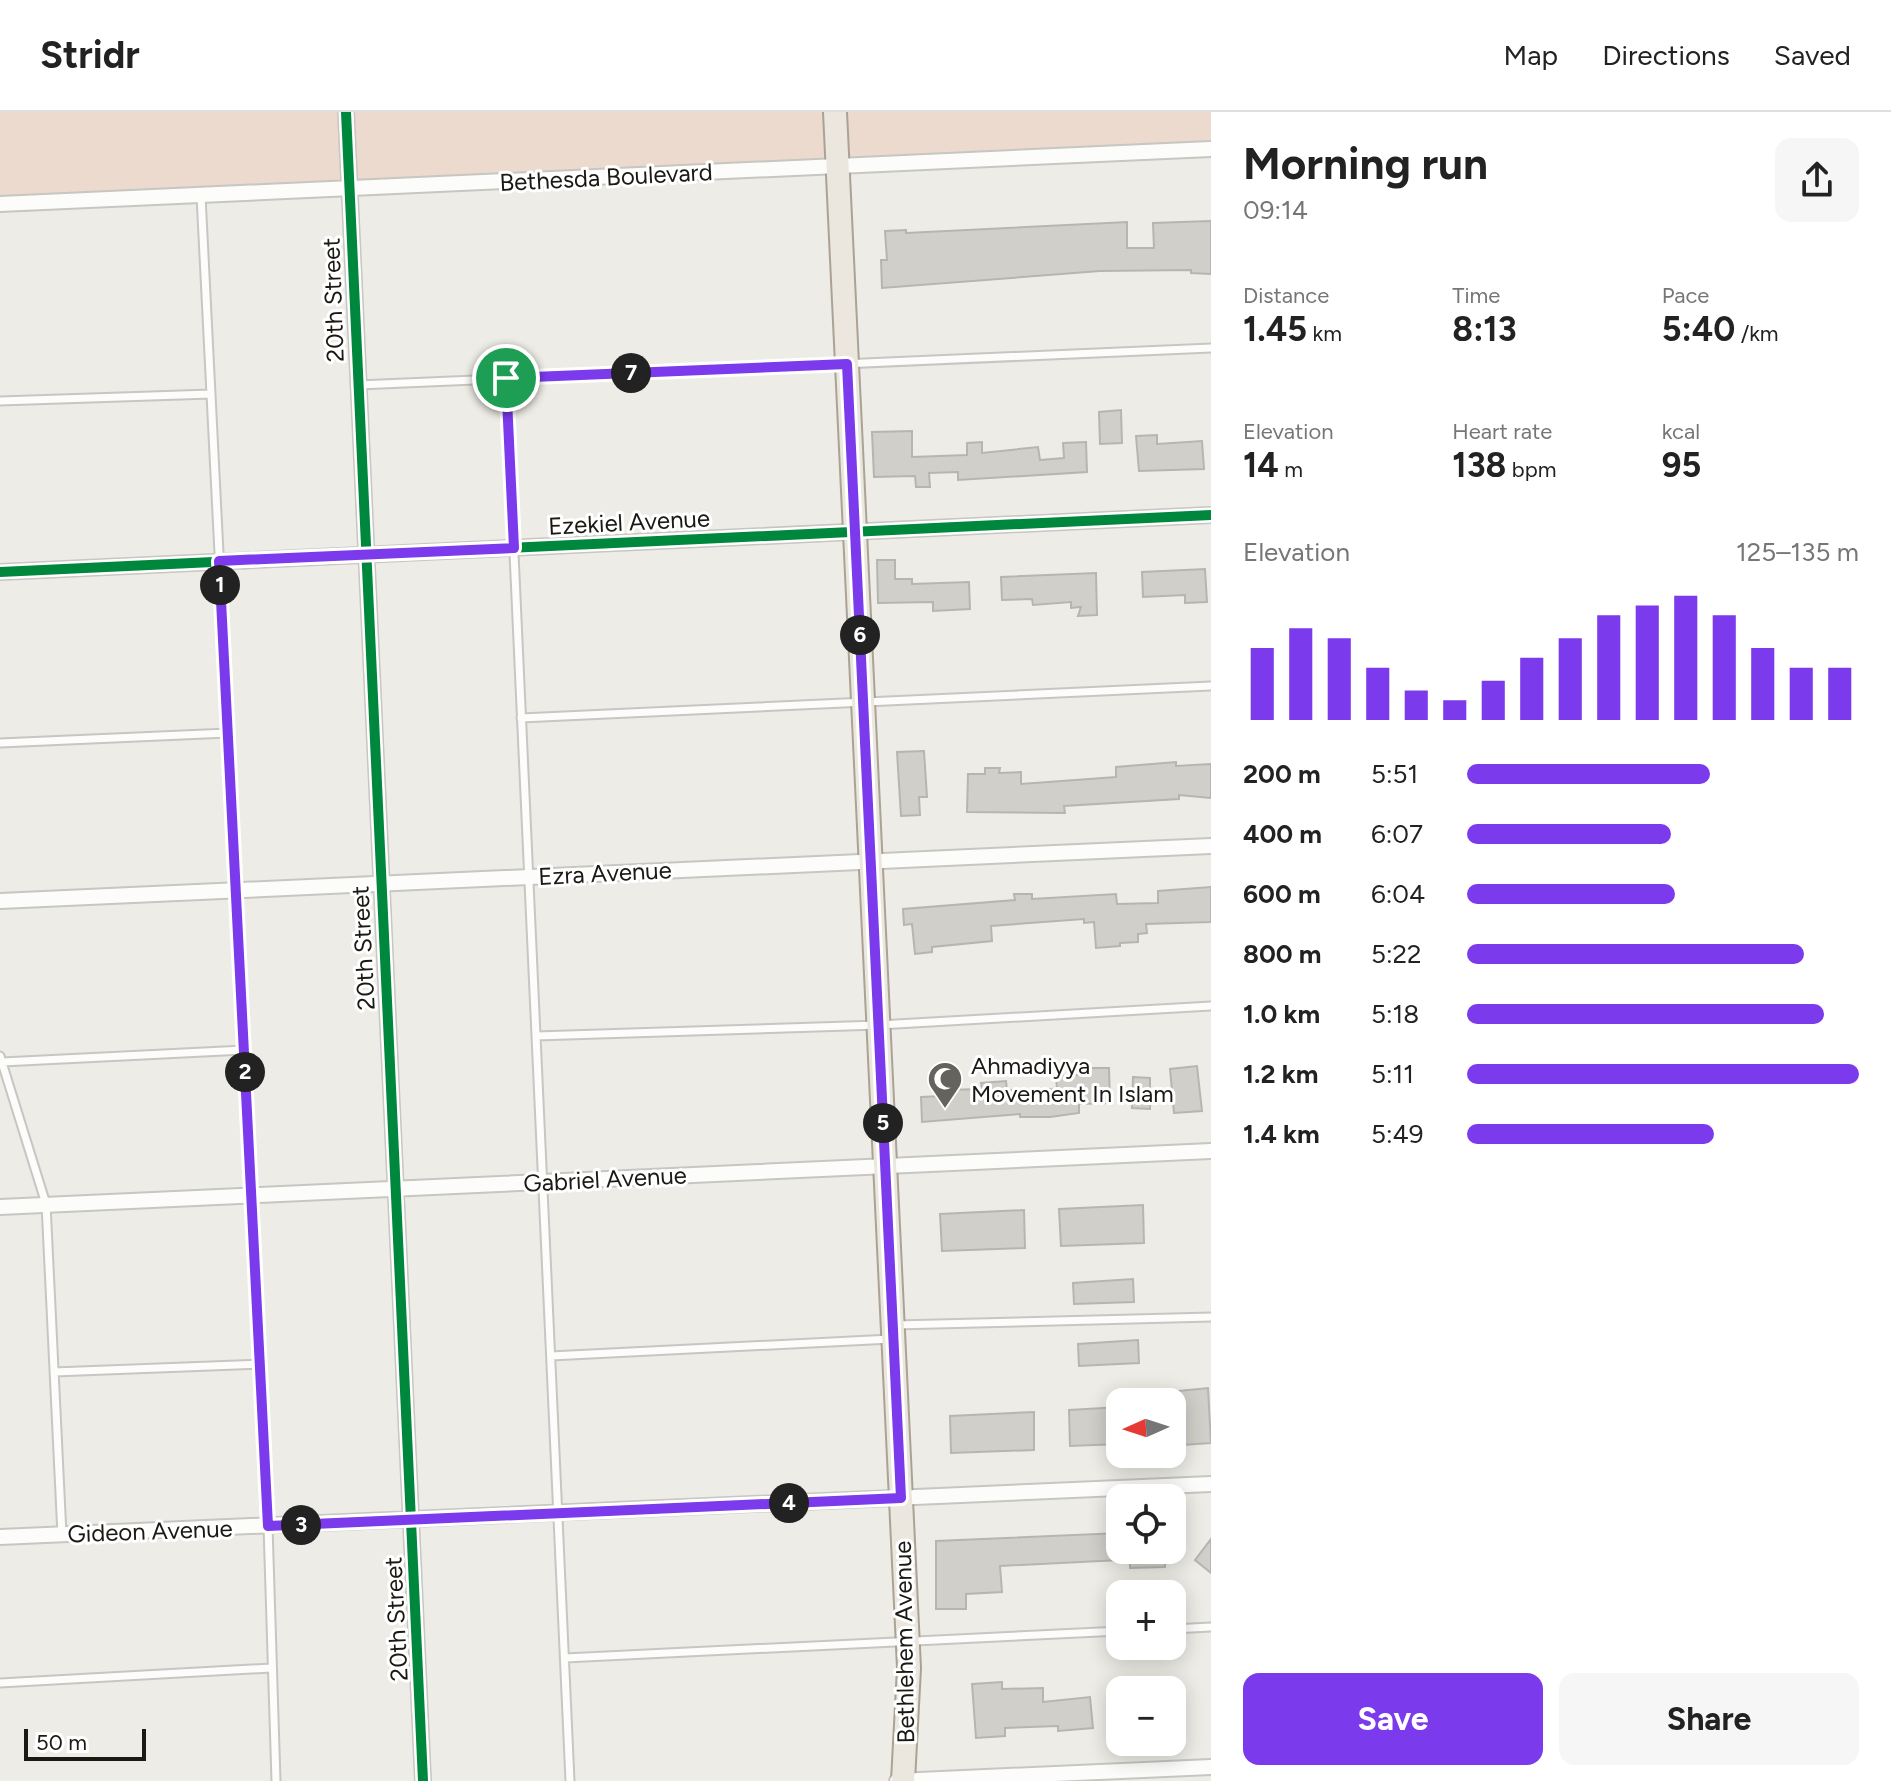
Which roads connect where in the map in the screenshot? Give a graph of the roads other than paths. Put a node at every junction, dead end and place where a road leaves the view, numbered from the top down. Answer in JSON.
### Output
{"nodes":[{"id":1,"x":346,"y":112,"type":"edge"},
{"id":2,"x":835,"y":112,"type":"edge"},
{"id":3,"x":1211,"y":149,"type":"edge"},
{"id":4,"x":837,"y":166,"type":"junction"},
{"id":5,"x":349,"y":189,"type":"junction"},
{"id":6,"x":201,"y":196,"type":"junction"},
{"id":7,"x":0,"y":204,"type":"edge"},
{"id":8,"x":1211,"y":348,"type":"edge"},
{"id":9,"x":847,"y":364,"type":"junction"},
{"id":10,"x":506,"y":378,"type":"junction"},
{"id":11,"x":356,"y":385,"type":"junction"},
{"id":12,"x":211,"y":394,"type":"junction"},
{"id":13,"x":0,"y":401,"type":"edge"},
{"id":14,"x":1211,"y":515,"type":"edge"},
{"id":15,"x":855,"y":532,"type":"junction"},
{"id":16,"x":514,"y":548,"type":"junction"},
{"id":17,"x":364,"y":555,"type":"junction"},
{"id":18,"x":219,"y":561,"type":"junction"},
{"id":19,"x":0,"y":572,"type":"edge"},
{"id":20,"x":1211,"y":686,"type":"edge"},
{"id":21,"x":863,"y":702,"type":"junction"},
{"id":22,"x":521,"y":718,"type":"junction"},
{"id":23,"x":228,"y":733,"type":"junction"},
{"id":24,"x":0,"y":743,"type":"edge"},
{"id":25,"x":1211,"y":846,"type":"edge"},
{"id":26,"x":871,"y":862,"type":"junction"},
{"id":27,"x":529,"y":877,"type":"junction"},
{"id":28,"x":380,"y":884,"type":"junction"},
{"id":29,"x":236,"y":891,"type":"junction"},
{"id":30,"x":0,"y":901,"type":"edge"},
{"id":31,"x":1211,"y":1006,"type":"edge"},
{"id":32,"x":879,"y":1025,"type":"junction"},
{"id":33,"x":536,"y":1036,"type":"junction"},
{"id":34,"x":244,"y":1050,"type":"junction"},
{"id":35,"x":1,"y":1059,"type":"edge"},
{"id":36,"x":1211,"y":1151,"type":"edge"},
{"id":37,"x":885,"y":1166,"type":"junction"},
{"id":38,"x":543,"y":1182,"type":"junction"},
{"id":39,"x":395,"y":1188,"type":"junction"},
{"id":40,"x":251,"y":1195,"type":"junction"},
{"id":41,"x":46,"y":1204,"type":"junction"},
{"id":42,"x":0,"y":1207,"type":"edge"},
{"id":43,"x":1211,"y":1317,"type":"edge"},
{"id":44,"x":893,"y":1332,"type":"junction"},
{"id":45,"x":551,"y":1356,"type":"junction"},
{"id":46,"x":260,"y":1364,"type":"junction"},
{"id":47,"x":54,"y":1372,"type":"junction"},
{"id":48,"x":1211,"y":1484,"type":"edge"},
{"id":49,"x":901,"y":1498,"type":"junction"},
{"id":50,"x":558,"y":1513,"type":"junction"},
{"id":51,"x":411,"y":1520,"type":"junction"},
{"id":52,"x":268,"y":1526,"type":"junction"},
{"id":53,"x":62,"y":1535,"type":"junction"},
{"id":54,"x":0,"y":1537,"type":"edge"},
{"id":55,"x":1211,"y":1627,"type":"edge"},
{"id":56,"x":1186,"y":1628,"type":"edge"},
{"id":57,"x":1106,"y":1632,"type":"edge"},
{"id":58,"x":908,"y":1639,"type":"junction"},
{"id":59,"x":565,"y":1658,"type":"junction"},
{"id":60,"x":271,"y":1668,"type":"junction"},
{"id":61,"x":0,"y":1683,"type":"edge"},
{"id":62,"x":1211,"y":1767,"type":"edge"},
{"id":63,"x":276,"y":1781,"type":"edge"},
{"id":64,"x":423,"y":1781,"type":"edge"},
{"id":65,"x":570,"y":1781,"type":"edge"},
{"id":66,"x":901,"y":1781,"type":"edge"}],
"edges":[{"from":1,"to":5,"type":"street","name":"20th Street"},
{"from":2,"to":4,"type":"main road","name":"Bethlehem Avenue"},
{"from":3,"to":4,"type":"street","name":"Bethesda Boulevard"},
{"from":4,"to":5,"type":"street","name":"Bethesda Boulevard"},
{"from":4,"to":9,"type":"main road","name":"Bethlehem Avenue"},
{"from":5,"to":6,"type":"street","name":"Bethesda Boulevard"},
{"from":5,"to":11,"type":"street","name":"20th Street"},
{"from":6,"to":7,"type":"street","name":"Bethesda Boulevard"},
{"from":6,"to":12,"type":"lane"},
{"from":8,"to":9,"type":"lane"},
{"from":9,"to":10,"type":"lane"},
{"from":9,"to":15,"type":"main road","name":"Bethlehem Avenue"},
{"from":10,"to":11,"type":"lane"},
{"from":10,"to":16,"type":"lane"},
{"from":11,"to":17,"type":"street","name":"20th Street"},
{"from":12,"to":13,"type":"lane"},
{"from":12,"to":18,"type":"lane"},
{"from":14,"to":15,"type":"street","name":"Ezekiel Avenue"},
{"from":15,"to":16,"type":"street","name":"Ezekiel Avenue"},
{"from":15,"to":21,"type":"main road","name":"Bethlehem Avenue"},
{"from":16,"to":17,"type":"street","name":"Ezekiel Avenue"},
{"from":16,"to":22,"type":"lane"},
{"from":17,"to":18,"type":"street","name":"Ezekiel Avenue"},
{"from":17,"to":28,"type":"street","name":"20th Street"},
{"from":18,"to":19,"type":"street","name":"Ezekiel Avenue"},
{"from":18,"to":23,"type":"lane"},
{"from":20,"to":21,"type":"lane"},
{"from":21,"to":22,"type":"lane"},
{"from":21,"to":26,"type":"main road","name":"Bethlehem Avenue"},
{"from":22,"to":27,"type":"lane"},
{"from":23,"to":24,"type":"lane"},
{"from":23,"to":29,"type":"lane"},
{"from":25,"to":26,"type":"street","name":"Ezra Avenue"},
{"from":26,"to":27,"type":"street","name":"Ezra Avenue"},
{"from":26,"to":32,"type":"main road","name":"Bethlehem Avenue"},
{"from":27,"to":28,"type":"street","name":"Ezra Avenue"},
{"from":27,"to":33,"type":"lane"},
{"from":28,"to":29,"type":"street","name":"Ezra Avenue"},
{"from":28,"to":39,"type":"street","name":"20th Street"},
{"from":29,"to":30,"type":"street","name":"Ezra Avenue"},
{"from":29,"to":34,"type":"lane"},
{"from":31,"to":32,"type":"lane"},
{"from":32,"to":33,"type":"lane"},
{"from":32,"to":37,"type":"main road","name":"Bethlehem Avenue"},
{"from":33,"to":38,"type":"lane"},
{"from":34,"to":35,"type":"lane"},
{"from":34,"to":40,"type":"lane"},
{"from":35,"to":41,"type":"lane"},
{"from":36,"to":37,"type":"street","name":"Gabriel Avenue"},
{"from":37,"to":38,"type":"street","name":"Gabriel Avenue"},
{"from":37,"to":44,"type":"main road","name":"Bethlehem Avenue"},
{"from":38,"to":39,"type":"street","name":"Gabriel Avenue"},
{"from":38,"to":45,"type":"lane"},
{"from":39,"to":40,"type":"street","name":"Gabriel Avenue"},
{"from":39,"to":51,"type":"street","name":"20th Street"},
{"from":40,"to":41,"type":"street","name":"Gabriel Avenue"},
{"from":40,"to":46,"type":"lane"},
{"from":41,"to":42,"type":"street","name":"Gabriel Avenue"},
{"from":41,"to":47,"type":"lane"},
{"from":43,"to":44,"type":"lane"},
{"from":44,"to":45,"type":"lane"},
{"from":44,"to":49,"type":"main road","name":"Bethlehem Avenue"},
{"from":45,"to":50,"type":"lane"},
{"from":46,"to":47,"type":"lane"},
{"from":46,"to":52,"type":"lane"},
{"from":47,"to":53,"type":"lane"},
{"from":48,"to":49,"type":"street","name":"Gideon Avenue"},
{"from":49,"to":50,"type":"street","name":"Gideon Avenue"},
{"from":49,"to":58,"type":"main road","name":"Bethlehem Avenue"},
{"from":50,"to":51,"type":"street","name":"Gideon Avenue"},
{"from":50,"to":59,"type":"lane"},
{"from":51,"to":52,"type":"street","name":"Gideon Avenue"},
{"from":51,"to":64,"type":"street","name":"20th Street"},
{"from":52,"to":53,"type":"street","name":"Gideon Avenue"},
{"from":52,"to":60,"type":"lane"},
{"from":53,"to":54,"type":"street","name":"Gideon Avenue"},
{"from":55,"to":56,"type":"lane"},
{"from":57,"to":58,"type":"lane"},
{"from":58,"to":59,"type":"lane"},
{"from":58,"to":66,"type":"main road","name":"Bethlehem Avenue"},
{"from":59,"to":65,"type":"lane"},
{"from":60,"to":61,"type":"lane"},
{"from":60,"to":63,"type":"lane"},
{"from":62,"to":66,"type":"street"}]}
